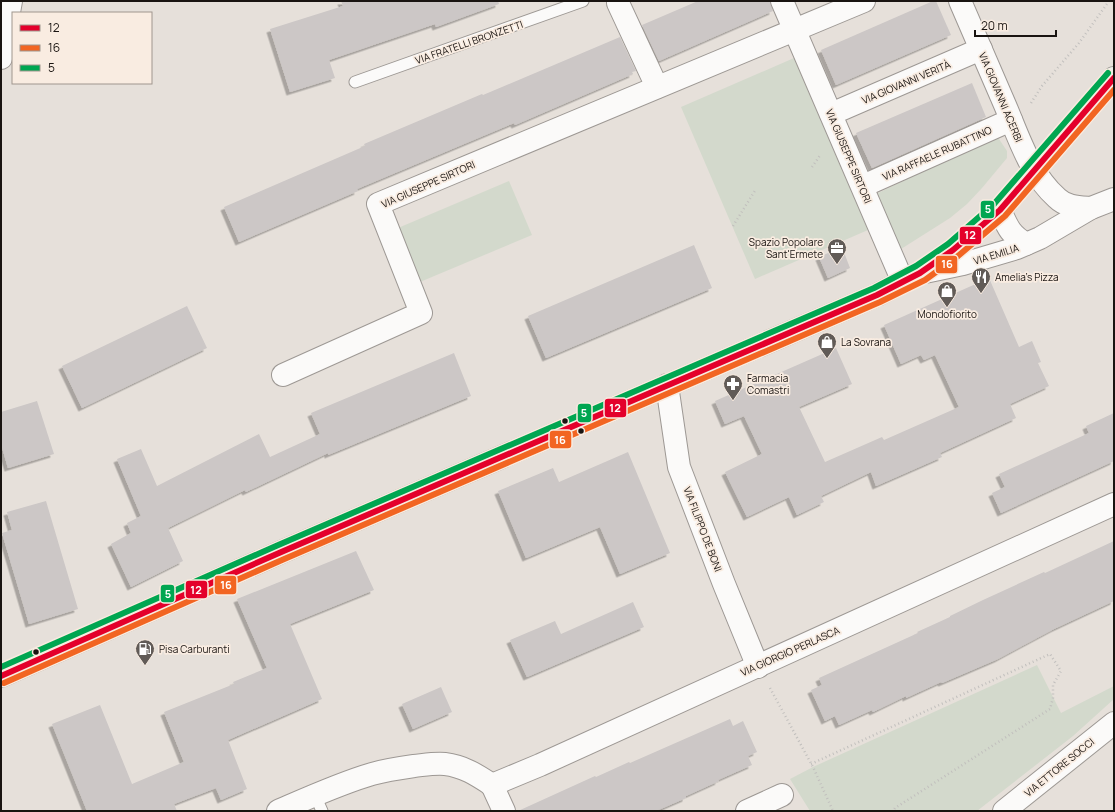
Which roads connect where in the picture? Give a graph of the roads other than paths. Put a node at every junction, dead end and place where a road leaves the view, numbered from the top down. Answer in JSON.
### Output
{"nodes":[{"id":1,"x":11,"y":1,"type":"edge"},
{"id":2,"x":583,"y":1,"type":"edge"},
{"id":3,"x":782,"y":1,"type":"edge"},
{"id":4,"x":864,"y":1,"type":"edge"},
{"id":5,"x":960,"y":1,"type":"edge"},
{"id":6,"x":620,"y":2,"type":"edge"},
{"id":7,"x":795,"y":31,"type":"junction"},
{"id":8,"x":981,"y":49,"type":"junction"},
{"id":9,"x":1,"y":58,"type":"edge"},
{"id":10,"x":1114,"y":78,"type":"edge"},
{"id":11,"x":355,"y":82,"type":"dead end"},
{"id":12,"x":657,"y":88,"type":"junction"},
{"id":13,"x":831,"y":114,"type":"junction"},
{"id":14,"x":1013,"y":124,"type":"junction"},
{"id":15,"x":1034,"y":171,"type":"junction"},
{"id":16,"x":863,"y":186,"type":"junction"},
{"id":17,"x":1114,"y":199,"type":"edge"},
{"id":18,"x":1092,"y":208,"type":"junction"},
{"id":19,"x":1000,"y":210,"type":"junction"},
{"id":20,"x":1026,"y":244,"type":"junction"},
{"id":21,"x":911,"y":277,"type":"junction"},
{"id":22,"x":283,"y":375,"type":"dead end"},
{"id":23,"x":667,"y":385,"type":"junction"},
{"id":24,"x":1114,"y":504,"type":"edge"},
{"id":25,"x":758,"y":667,"type":"junction"},
{"id":26,"x":1,"y":676,"type":"edge"},
{"id":27,"x":1114,"y":723,"type":"edge"},
{"id":28,"x":492,"y":785,"type":"junction"},
{"id":29,"x":782,"y":795,"type":"dead end"},
{"id":30,"x":318,"y":803,"type":"edge"},
{"id":31,"x":278,"y":811,"type":"edge"},
{"id":32,"x":504,"y":811,"type":"edge"},
{"id":33,"x":747,"y":811,"type":"edge"},
{"id":34,"x":1004,"y":811,"type":"edge"}],
"edges":[{"from":1,"to":9,"type":"street"},
{"from":2,"to":11,"type":"lane","name":"VIA FRATELLI BRONZETTI"},
{"from":3,"to":7,"type":"street","name":"VIA GIUSEPPE SIRTORI"},
{"from":4,"to":7,"type":"street","name":"VIA GIUSEPPE SIRTORI"},
{"from":5,"to":8,"type":"street","name":"VIA GIOVANNI ACERBI"},
{"from":6,"to":12,"type":"street"},
{"from":7,"to":12,"type":"street","name":"VIA GIUSEPPE SIRTORI"},
{"from":7,"to":13,"type":"street","name":"VIA GIUSEPPE SIRTORI"},
{"from":8,"to":13,"type":"street","name":"VIA GIOVANNI VERITÀ"},
{"from":8,"to":14,"type":"street","name":"VIA GIOVANNI ACERBI"},
{"from":10,"to":15,"type":"main road","name":"VIA EMILIA"},
{"from":12,"to":22,"type":"street","name":"VIA GIUSEPPE SIRTORI"},
{"from":13,"to":16,"type":"street","name":"VIA GIUSEPPE SIRTORI"},
{"from":14,"to":15,"type":"street","name":"VIA GIOVANNI ACERBI"},
{"from":14,"to":16,"type":"street","name":"VIA RAFFAELE RUBATTINO"},
{"from":15,"to":18,"type":"street","name":"VIA EMILIA"},
{"from":15,"to":19,"type":"main road","name":"VIA EMILIA"},
{"from":16,"to":21,"type":"street","name":"VIA GIUSEPPE SIRTORI"},
{"from":17,"to":18,"type":"street","name":"VIA EMILIA"},
{"from":18,"to":20,"type":"street","name":"VIA EMILIA"},
{"from":19,"to":20,"type":"street","name":"VIA EMILIA"},
{"from":19,"to":21,"type":"main road","name":"VIA EMILIA"},
{"from":20,"to":21,"type":"street","name":"VIA EMILIA"},
{"from":21,"to":23,"type":"main road","name":"VIA EMILIA"},
{"from":23,"to":25,"type":"street","name":"VIA FILIPPO DE BONI"},
{"from":23,"to":26,"type":"main road","name":"VIA EMILIA"},
{"from":24,"to":25,"type":"street","name":"VIA GIORGIO PERLASCA"},
{"from":25,"to":28,"type":"street","name":"VIA GIORGIO PERLASCA"},
{"from":27,"to":34,"type":"street","name":"VIA ETTORE SOCCI"},
{"from":28,"to":30,"type":"street"},
{"from":28,"to":32,"type":"street"},
{"from":29,"to":33,"type":"street"},
{"from":30,"to":31,"type":"street"}]}
